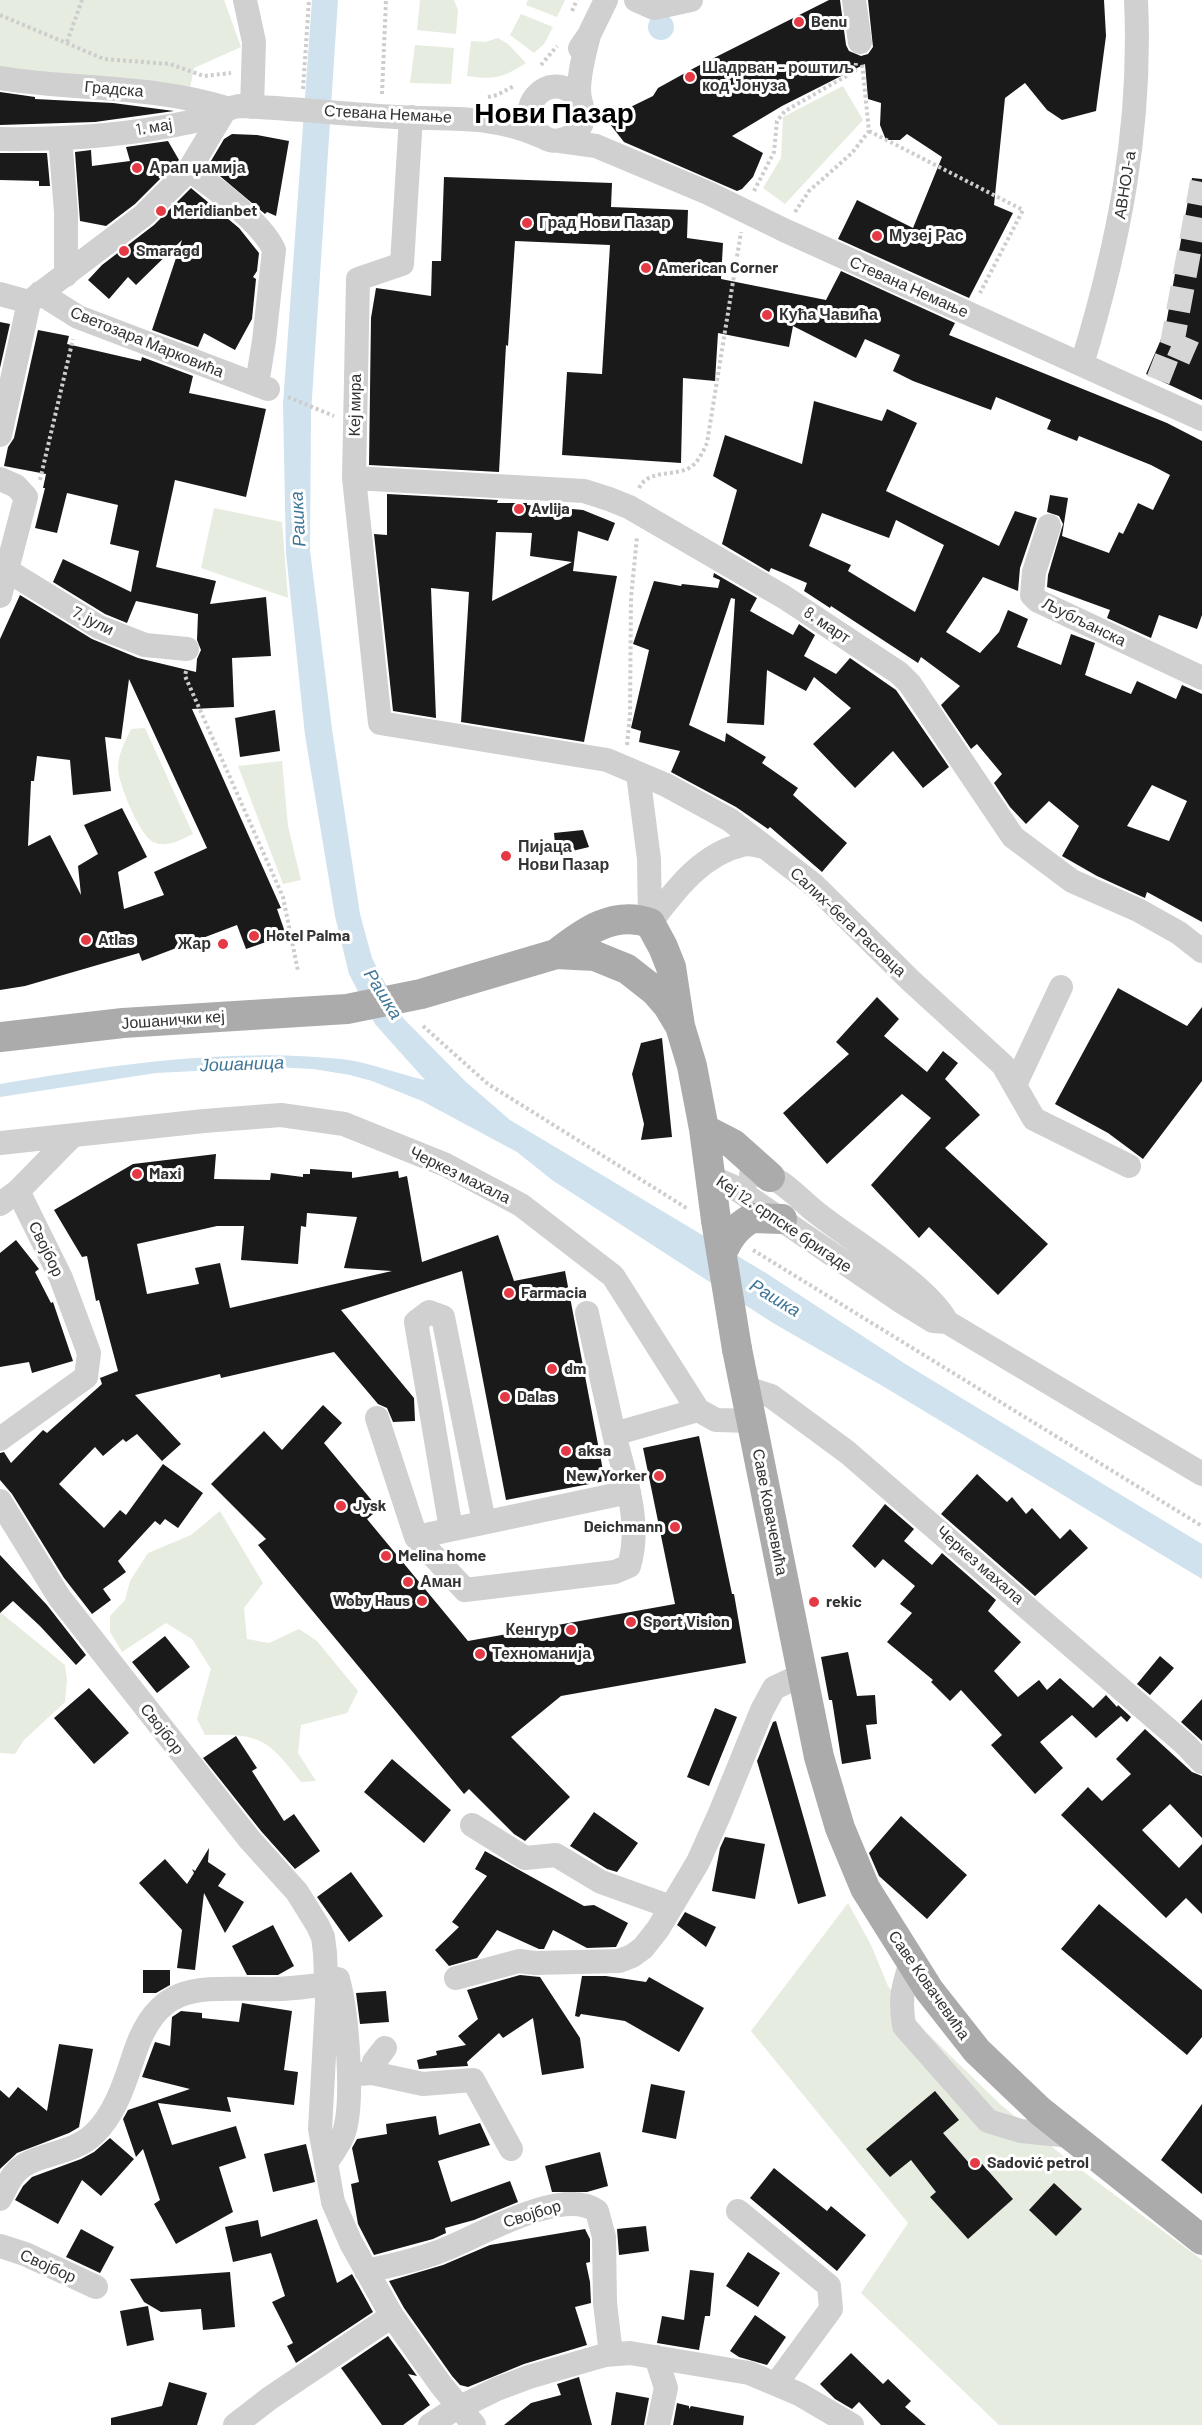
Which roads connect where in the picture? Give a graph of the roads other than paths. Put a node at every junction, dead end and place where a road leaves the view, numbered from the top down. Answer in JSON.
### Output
{"nodes":[{"id":1,"x":245,"y":0,"type":"edge"},
{"id":2,"x":606,"y":0,"type":"edge"},
{"id":3,"x":636,"y":0,"type":"edge"},
{"id":4,"x":691,"y":0,"type":"edge"},
{"id":5,"x":854,"y":0,"type":"edge"},
{"id":6,"x":1137,"y":0,"type":"edge"},
{"id":7,"x":589,"y":35,"type":"junction"},
{"id":8,"x":860,"y":42,"type":"road end"},
{"id":9,"x":0,"y":78,"type":"edge"},
{"id":10,"x":534,"y":85,"type":"junction"},
{"id":11,"x":239,"y":107,"type":"junction"},
{"id":12,"x":582,"y":107,"type":"junction"},
{"id":13,"x":304,"y":110,"type":"joint"},
{"id":14,"x":411,"y":117,"type":"junction"},
{"id":15,"x":467,"y":118,"type":"junction"},
{"id":16,"x":60,"y":138,"type":"junction"},
{"id":17,"x":550,"y":138,"type":"junction"},
{"id":18,"x":0,"y":139,"type":"edge"},
{"id":19,"x":616,"y":153,"type":"junction"},
{"id":20,"x":189,"y":170,"type":"junction"},
{"id":21,"x":66,"y":275,"type":"junction"},
{"id":22,"x":0,"y":294,"type":"edge"},
{"id":23,"x":35,"y":298,"type":"junction"},
{"id":24,"x":1082,"y":364,"type":"junction"},
{"id":25,"x":1202,"y":419,"type":"edge"},
{"id":26,"x":0,"y":435,"type":"edge"},
{"id":27,"x":354,"y":478,"type":"junction"},
{"id":28,"x":0,"y":479,"type":"edge"},
{"id":29,"x":1050,"y":526,"type":"dead end"},
{"id":30,"x":8,"y":571,"type":"junction"},
{"id":31,"x":0,"y":596,"type":"edge"},
{"id":32,"x":187,"y":649,"type":"road end"},
{"id":33,"x":1202,"y":678,"type":"edge"},
{"id":34,"x":380,"y":723,"type":"joint"},
{"id":35,"x":631,"y":771,"type":"junction"},
{"id":36,"x":765,"y":847,"type":"junction"},
{"id":37,"x":650,"y":923,"type":"junction"},
{"id":38,"x":1202,"y":951,"type":"edge"},
{"id":39,"x":556,"y":954,"type":"junction"},
{"id":40,"x":1061,"y":987,"type":"dead end"},
{"id":41,"x":680,"y":1026,"type":"junction"},
{"id":42,"x":0,"y":1037,"type":"edge"},
{"id":43,"x":1009,"y":1075,"type":"junction"},
{"id":44,"x":704,"y":1130,"type":"junction"},
{"id":45,"x":72,"y":1136,"type":"junction"},
{"id":46,"x":0,"y":1143,"type":"edge"},
{"id":47,"x":1129,"y":1166,"type":"dead end"},
{"id":48,"x":770,"y":1177,"type":"junction"},
{"id":49,"x":711,"y":1178,"type":"junction"},
{"id":50,"x":9,"y":1198,"type":"edge"},
{"id":51,"x":782,"y":1219,"type":"junction"},
{"id":52,"x":722,"y":1253,"type":"junction"},
{"id":53,"x":587,"y":1313,"type":"dead end"},
{"id":54,"x":947,"y":1322,"type":"junction"},
{"id":55,"x":746,"y":1388,"type":"junction"},
{"id":56,"x":698,"y":1410,"type":"junction"},
{"id":57,"x":377,"y":1418,"type":"dead end"},
{"id":58,"x":753,"y":1421,"type":"junction"},
{"id":59,"x":614,"y":1434,"type":"junction"},
{"id":60,"x":0,"y":1439,"type":"edge"},
{"id":61,"x":1202,"y":1474,"type":"edge"},
{"id":62,"x":629,"y":1492,"type":"junction"},
{"id":63,"x":0,"y":1501,"type":"edge"},
{"id":64,"x":484,"y":1522,"type":"junction"},
{"id":65,"x":450,"y":1529,"type":"junction"},
{"id":66,"x":416,"y":1537,"type":"junction"},
{"id":67,"x":802,"y":1675,"type":"junction"},
{"id":68,"x":1202,"y":1762,"type":"edge"},
{"id":69,"x":472,"y":1825,"type":"dead end"},
{"id":70,"x":671,"y":1907,"type":"junction"},
{"id":71,"x":325,"y":1953,"type":"junction"},
{"id":72,"x":911,"y":1964,"type":"junction"},
{"id":73,"x":456,"y":1978,"type":"dead end"},
{"id":74,"x":326,"y":1984,"type":"junction"},
{"id":75,"x":385,"y":2048,"type":"dead end"},
{"id":76,"x":372,"y":2073,"type":"junction"},
{"id":77,"x":348,"y":2075,"type":"junction"},
{"id":78,"x":1071,"y":2136,"type":"junction"},
{"id":79,"x":511,"y":2149,"type":"dead end"},
{"id":80,"x":326,"y":2163,"type":"junction"},
{"id":81,"x":0,"y":2199,"type":"edge"},
{"id":82,"x":738,"y":2211,"type":"dead end"},
{"id":83,"x":1202,"y":2240,"type":"edge"},
{"id":84,"x":0,"y":2246,"type":"edge"},
{"id":85,"x":366,"y":2271,"type":"junction"},
{"id":86,"x":96,"y":2287,"type":"dead end"},
{"id":87,"x":392,"y":2316,"type":"junction"},
{"id":88,"x":611,"y":2354,"type":"junction"},
{"id":89,"x":656,"y":2357,"type":"junction"},
{"id":90,"x":776,"y":2384,"type":"junction"},
{"id":91,"x":467,"y":2416,"type":"edge"},
{"id":92,"x":235,"y":2425,"type":"edge"},
{"id":93,"x":430,"y":2425,"type":"edge"},
{"id":94,"x":658,"y":2425,"type":"edge"},
{"id":95,"x":852,"y":2425,"type":"edge"}],
"edges":[{"from":1,"to":11,"type":"street"},
{"from":2,"to":7,"type":"street"},
{"from":3,"to":4,"type":"street"},
{"from":5,"to":8,"type":"street"},
{"from":6,"to":24,"type":"street","name":"АВНОЈ-а"},
{"from":7,"to":10,"type":"street"},
{"from":7,"to":12,"type":"street"},
{"from":9,"to":11,"type":"street","name":"Градска"},
{"from":10,"to":12,"type":"street"},
{"from":10,"to":15,"type":"street"},
{"from":10,"to":17,"type":"street"},
{"from":11,"to":13,"type":"street","name":"1. мај"},
{"from":11,"to":16,"type":"street","name":"1. мај"},
{"from":11,"to":20,"type":"street"},
{"from":12,"to":17,"type":"street"},
{"from":12,"to":19,"type":"street"},
{"from":13,"to":14,"type":"street","name":"Стевана Немање"},
{"from":14,"to":15,"type":"street","name":"Стевана Немање"},
{"from":14,"to":27,"type":"street","name":"Кеј мира"},
{"from":15,"to":17,"type":"street","name":"Стевана Немање"},
{"from":16,"to":18,"type":"street","name":"1. мај"},
{"from":16,"to":21,"type":"street"},
{"from":17,"to":19,"type":"street","name":"Стевана Немање"},
{"from":19,"to":24,"type":"street","name":"Стевана Немање"},
{"from":20,"to":21,"type":"street"},
{"from":20,"to":23,"type":"street","name":"Светозара Марковића"},
{"from":21,"to":23,"type":"street"},
{"from":22,"to":23,"type":"street"},
{"from":23,"to":26,"type":"street"},
{"from":24,"to":25,"type":"street","name":"Стевана Немање"},
{"from":27,"to":34,"type":"street","name":"Кеј мира"},
{"from":27,"to":38,"type":"street","name":"8. март"},
{"from":28,"to":30,"type":"street"},
{"from":29,"to":33,"type":"street","name":"Љубљанска"},
{"from":30,"to":31,"type":"street"},
{"from":30,"to":32,"type":"street","name":"7. јули"},
{"from":34,"to":35,"type":"street","name":"Салих-бега Расовца"},
{"from":35,"to":36,"type":"street","name":"Салих-бега Расовца"},
{"from":35,"to":37,"type":"street"},
{"from":36,"to":37,"type":"street"},
{"from":36,"to":43,"type":"street","name":"Салих-бега Расовца"},
{"from":37,"to":39,"type":"main road"},
{"from":37,"to":41,"type":"main road"},
{"from":39,"to":41,"type":"main road"},
{"from":39,"to":42,"type":"main road","name":"Јошанички кеј"},
{"from":40,"to":43,"type":"street"},
{"from":41,"to":44,"type":"main road","name":"Саве Ковачевића"},
{"from":43,"to":47,"type":"street","name":"Салих-бега Расовца"},
{"from":44,"to":48,"type":"main road"},
{"from":44,"to":49,"type":"main road","name":"Саве Ковачевића"},
{"from":45,"to":46,"type":"street","name":"Черкез махала"},
{"from":45,"to":50,"type":"street","name":"Својбор"},
{"from":45,"to":56,"type":"street","name":"Черкез махала"},
{"from":48,"to":49,"type":"street","name":"Кеј 12. српске бригаде"},
{"from":48,"to":54,"type":"street","name":"Кеј 12. српске бригаде"},
{"from":49,"to":51,"type":"street","name":"Кеј 12. српске бригаде"},
{"from":49,"to":52,"type":"main road","name":"Саве Ковачевића","bridge":true},
{"from":50,"to":60,"type":"street","name":"Својбор"},
{"from":51,"to":52,"type":"main road","bridge":true},
{"from":51,"to":54,"type":"street","name":"Кеј 12. српске бригаде"},
{"from":52,"to":55,"type":"main road","name":"Саве Ковачевића","bridge":true},
{"from":53,"to":59,"type":"street"},
{"from":54,"to":61,"type":"street","name":"Кеј 12. српске бригаде"},
{"from":55,"to":58,"type":"main road","name":"Саве Ковачевића"},
{"from":55,"to":68,"type":"street","name":"Черкез махала"},
{"from":56,"to":58,"type":"street"},
{"from":56,"to":59,"type":"street"},
{"from":57,"to":66,"type":"street"},
{"from":58,"to":67,"type":"main road","name":"Саве Ковачевића"},
{"from":59,"to":62,"type":"street"},
{"from":62,"to":64,"type":"street"},
{"from":62,"to":66,"type":"street"},
{"from":63,"to":71,"type":"street","name":"Својбор"},
{"from":64,"to":65,"type":"street"},
{"from":64,"to":65,"type":"street"},
{"from":65,"to":66,"type":"street"},
{"from":67,"to":70,"type":"street"},
{"from":67,"to":72,"type":"main road","name":"Саве Ковачевића"},
{"from":69,"to":70,"type":"street"},
{"from":70,"to":73,"type":"street"},
{"from":71,"to":74,"type":"street","name":"Својбор"},
{"from":71,"to":77,"type":"street","name":"Својбор"},
{"from":72,"to":78,"type":"main road","name":"Саве Ковачевића"},
{"from":72,"to":78,"type":"street"},
{"from":74,"to":80,"type":"street","name":"Својбор"},
{"from":74,"to":81,"type":"street"},
{"from":75,"to":76,"type":"street"},
{"from":76,"to":77,"type":"street"},
{"from":76,"to":79,"type":"street"},
{"from":77,"to":80,"type":"street","name":"Својбор"},
{"from":78,"to":83,"type":"main road","name":"Саве Ковачевића"},
{"from":80,"to":85,"type":"street","name":"Својбор"},
{"from":82,"to":90,"type":"street"},
{"from":84,"to":86,"type":"street","name":"Својбор"},
{"from":85,"to":87,"type":"street","name":"Својбор"},
{"from":85,"to":88,"type":"street","name":"Својбор"},
{"from":87,"to":91,"type":"street","name":"Својбор"},
{"from":87,"to":92,"type":"street"},
{"from":88,"to":89,"type":"street"},
{"from":88,"to":91,"type":"street"},
{"from":89,"to":90,"type":"street"},
{"from":89,"to":94,"type":"street"},
{"from":90,"to":95,"type":"street"},
{"from":91,"to":93,"type":"street"}]}
